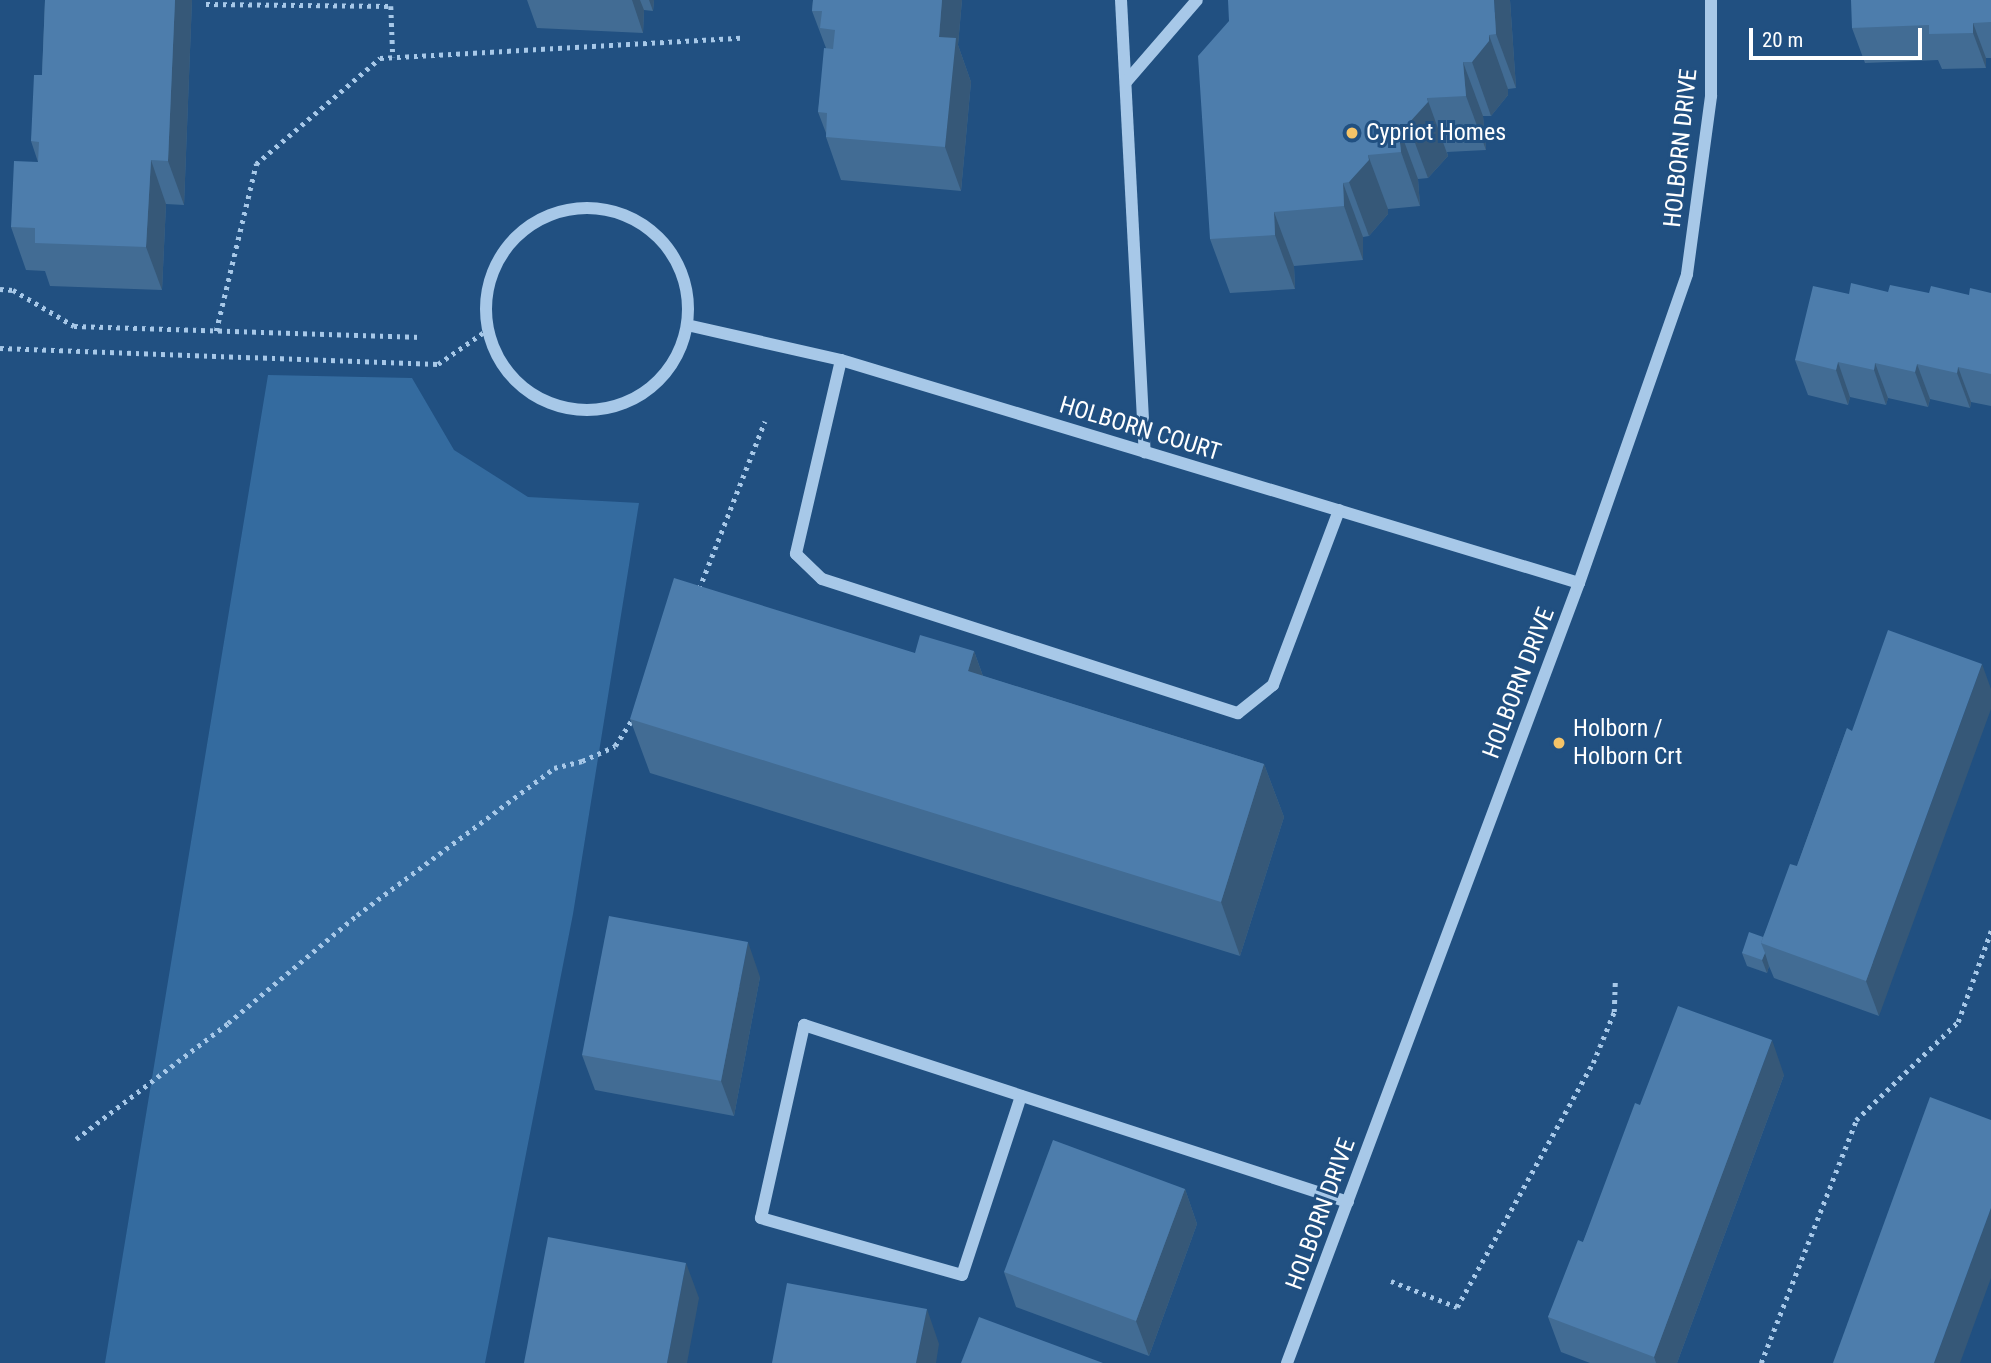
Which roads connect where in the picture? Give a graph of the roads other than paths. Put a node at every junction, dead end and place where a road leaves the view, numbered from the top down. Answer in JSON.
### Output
{"nodes":[{"id":1,"x":1121,"y":0,"type":"edge"},
{"id":2,"x":1197,"y":0,"type":"edge"},
{"id":3,"x":1711,"y":0,"type":"edge"},
{"id":4,"x":1126,"y":82,"type":"junction"},
{"id":5,"x":687,"y":325,"type":"junction"},
{"id":6,"x":841,"y":360,"type":"junction"},
{"id":7,"x":1145,"y":452,"type":"junction"},
{"id":8,"x":1339,"y":510,"type":"junction"},
{"id":9,"x":1578,"y":583,"type":"junction"},
{"id":10,"x":1021,"y":1096,"type":"junction"},
{"id":11,"x":1348,"y":1202,"type":"junction"},
{"id":12,"x":1287,"y":1363,"type":"edge"}],
"edges":[{"from":1,"to":4,"type":"street"},
{"from":2,"to":4,"type":"street"},
{"from":3,"to":9,"type":"street","name":"HOLBORN DRIVE"},
{"from":4,"to":7,"type":"street"},
{"from":5,"to":5,"type":"street"},
{"from":5,"to":6,"type":"street","name":"HOLBORN COURT"},
{"from":6,"to":7,"type":"street","name":"HOLBORN COURT"},
{"from":6,"to":8,"type":"street"},
{"from":7,"to":8,"type":"street","name":"HOLBORN COURT"},
{"from":8,"to":9,"type":"street","name":"HOLBORN COURT"},
{"from":9,"to":11,"type":"street","name":"HOLBORN DRIVE"},
{"from":10,"to":10,"type":"street"},
{"from":10,"to":11,"type":"street"},
{"from":11,"to":12,"type":"street","name":"HOLBORN DRIVE"}]}
